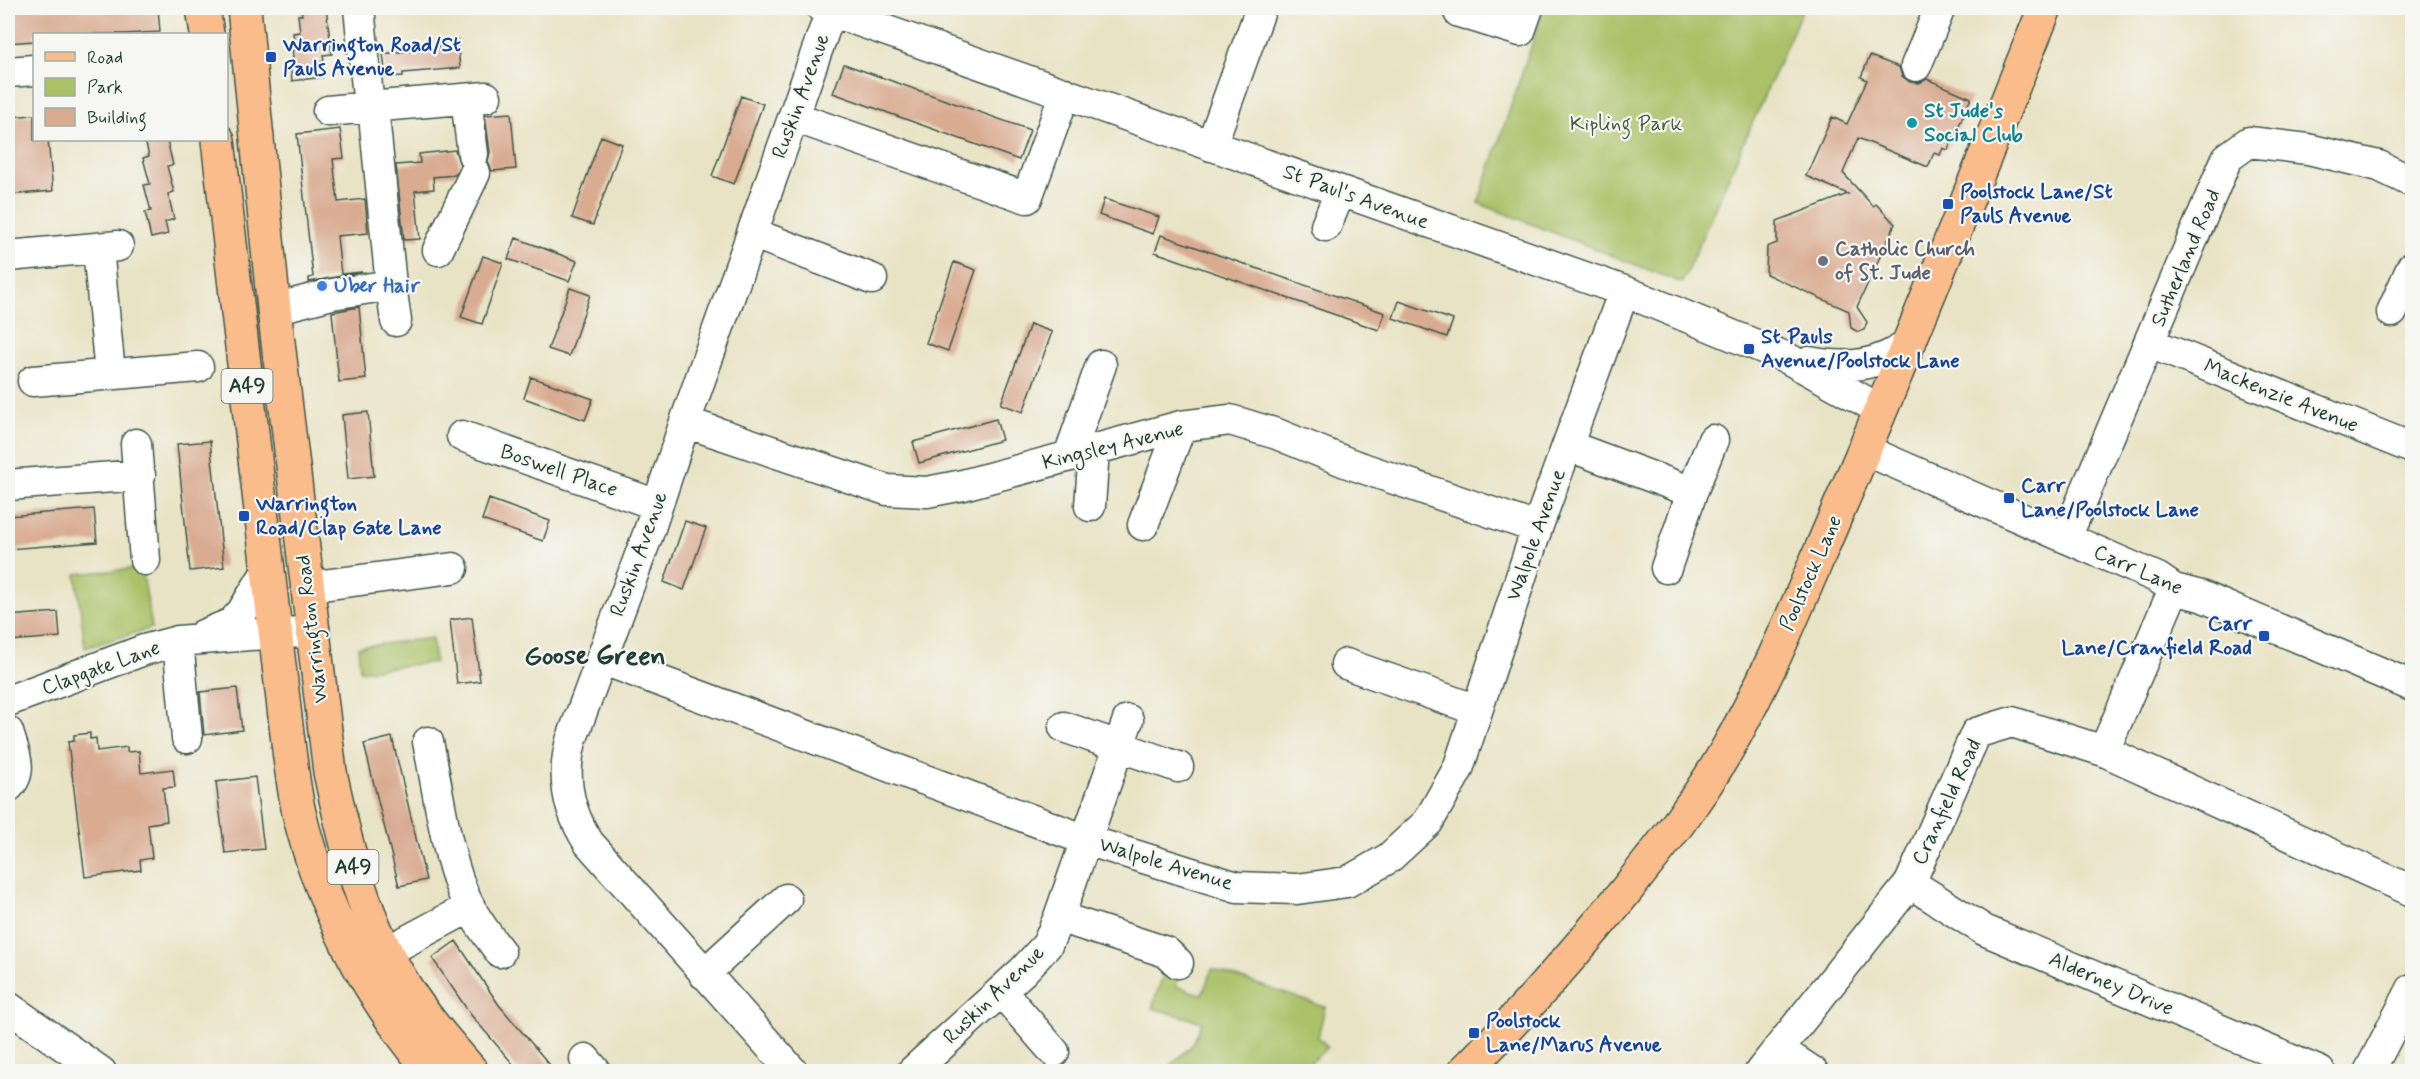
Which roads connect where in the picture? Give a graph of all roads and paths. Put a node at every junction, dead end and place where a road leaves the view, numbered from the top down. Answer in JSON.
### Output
{"nodes":[{"id":1,"x":359,"y":8,"type":"edge"},
{"id":2,"x":1260,"y":8,"type":"edge"},
{"id":3,"x":1528,"y":8,"type":"edge"},
{"id":4,"x":1940,"y":8,"type":"edge"},
{"id":5,"x":2045,"y":8,"type":"edge"},
{"id":6,"x":826,"y":9,"type":"edge"},
{"id":7,"x":247,"y":10,"type":"edge"},
{"id":8,"x":1459,"y":12,"type":"dead end"},
{"id":9,"x":1916,"y":66,"type":"dead end"},
{"id":10,"x":33,"y":70,"type":"edge"},
{"id":11,"x":8,"y":72,"type":"edge"},
{"id":12,"x":1065,"y":93,"type":"junction"},
{"id":13,"x":371,"y":106,"type":"junction"},
{"id":14,"x":328,"y":111,"type":"dead end"},
{"id":15,"x":794,"y":117,"type":"junction"},
{"id":16,"x":218,"y":141,"type":"edge"},
{"id":17,"x":1211,"y":146,"type":"junction"},
{"id":18,"x":2412,"y":182,"type":"edge"},
{"id":19,"x":1341,"y":192,"type":"junction"},
{"id":20,"x":1326,"y":226,"type":"dead end"},
{"id":21,"x":752,"y":233,"type":"junction"},
{"id":22,"x":438,"y":250,"type":"dead end"},
{"id":23,"x":8,"y":256,"type":"edge"},
{"id":24,"x":2412,"y":267,"type":"edge"},
{"id":25,"x":872,"y":279,"type":"dead end"},
{"id":26,"x":391,"y":285,"type":"junction"},
{"id":27,"x":1624,"y":291,"type":"junction"},
{"id":28,"x":274,"y":309,"type":"junction"},
{"id":29,"x":2392,"y":312,"type":"dead end"},
{"id":30,"x":396,"y":321,"type":"dead end"},
{"id":31,"x":1911,"y":342,"type":"junction"},
{"id":32,"x":2150,"y":344,"type":"junction"},
{"id":33,"x":1785,"y":357,"type":"junction"},
{"id":34,"x":1101,"y":365,"type":"dead end"},
{"id":35,"x":198,"y":367,"type":"dead end"},
{"id":36,"x":110,"y":374,"type":"junction"},
{"id":37,"x":33,"y":381,"type":"dead end"},
{"id":38,"x":1881,"y":410,"type":"junction"},
{"id":39,"x":685,"y":422,"type":"junction"},
{"id":40,"x":1181,"y":426,"type":"junction"},
{"id":41,"x":462,"y":436,"type":"dead end"},
{"id":42,"x":1713,"y":440,"type":"dead end"},
{"id":43,"x":136,"y":444,"type":"dead end"},
{"id":44,"x":1569,"y":446,"type":"junction"},
{"id":45,"x":2412,"y":448,"type":"edge"},
{"id":46,"x":1865,"y":450,"type":"junction"},
{"id":47,"x":1082,"y":453,"type":"junction"},
{"id":48,"x":140,"y":475,"type":"junction"},
{"id":49,"x":8,"y":485,"type":"edge"},
{"id":50,"x":1692,"y":492,"type":"junction"},
{"id":51,"x":657,"y":506,"type":"junction"},
{"id":52,"x":1090,"y":506,"type":"dead end"},
{"id":53,"x":1143,"y":525,"type":"dead end"},
{"id":54,"x":1537,"y":528,"type":"junction"},
{"id":55,"x":2066,"y":538,"type":"junction"},
{"id":56,"x":145,"y":560,"type":"dead end"},
{"id":57,"x":269,"y":568,"type":"junction"},
{"id":58,"x":453,"y":568,"type":"dead end"},
{"id":59,"x":1666,"y":568,"type":"dead end"},
{"id":60,"x":307,"y":587,"type":"junction"},
{"id":61,"x":2174,"y":589,"type":"junction"},
{"id":62,"x":313,"y":632,"type":"junction"},
{"id":63,"x":276,"y":633,"type":"junction"},
{"id":64,"x":187,"y":640,"type":"junction"},
{"id":65,"x":601,"y":659,"type":"junction"},
{"id":66,"x":1346,"y":664,"type":"dead end"},
{"id":67,"x":2412,"y":686,"type":"edge"},
{"id":68,"x":8,"y":701,"type":"edge"},
{"id":69,"x":1477,"y":710,"type":"junction"},
{"id":70,"x":1064,"y":727,"type":"dead end"},
{"id":71,"x":8,"y":732,"type":"edge"},
{"id":72,"x":1123,"y":733,"type":"junction"},
{"id":73,"x":187,"y":738,"type":"dead end"},
{"id":74,"x":428,"y":742,"type":"dead end"},
{"id":75,"x":2104,"y":751,"type":"junction"},
{"id":76,"x":1178,"y":766,"type":"dead end"},
{"id":77,"x":8,"y":787,"type":"edge"},
{"id":78,"x":1086,"y":840,"type":"junction"},
{"id":79,"x":1910,"y":883,"type":"junction"},
{"id":80,"x":2412,"y":891,"type":"edge"},
{"id":81,"x":786,"y":900,"type":"dead end"},
{"id":82,"x":470,"y":907,"type":"junction"},
{"id":83,"x":1059,"y":917,"type":"junction"},
{"id":84,"x":386,"y":952,"type":"junction"},
{"id":85,"x":500,"y":952,"type":"dead end"},
{"id":86,"x":1178,"y":963,"type":"dead end"},
{"id":87,"x":704,"y":974,"type":"junction"},
{"id":88,"x":2412,"y":988,"type":"edge"},
{"id":89,"x":1002,"y":992,"type":"junction"},
{"id":90,"x":8,"y":1006,"type":"edge"},
{"id":91,"x":1054,"y":1053,"type":"dead end"},
{"id":92,"x":1769,"y":1060,"type":"edge"},
{"id":93,"x":101,"y":1071,"type":"edge"},
{"id":94,"x":432,"y":1071,"type":"edge"},
{"id":95,"x":472,"y":1071,"type":"edge"},
{"id":96,"x":793,"y":1071,"type":"edge"},
{"id":97,"x":912,"y":1071,"type":"edge"},
{"id":98,"x":1464,"y":1071,"type":"edge"},
{"id":99,"x":1813,"y":1071,"type":"edge"},
{"id":100,"x":2320,"y":1071,"type":"edge"},
{"id":101,"x":2369,"y":1071,"type":"edge"}],
"edges":[{"from":1,"to":13,"type":"street"},
{"from":2,"to":17,"type":"street"},
{"from":3,"to":8,"type":"street"},
{"from":4,"to":9,"type":"street"},
{"from":5,"to":31,"type":"main road","name":"Poolstock Lane"},
{"from":6,"to":12,"type":"street","name":"St Paul's Avenue"},
{"from":6,"to":15,"type":"street","name":"Ruskin Avenue"},
{"from":7,"to":28,"type":"main road","name":"Warrington Road","number":"A49"},
{"from":10,"to":11,"type":"street"},
{"from":12,"to":15,"type":"street"},
{"from":12,"to":17,"type":"street","name":"St Paul's Avenue"},
{"from":13,"to":14,"type":"street"},
{"from":13,"to":22,"type":"street"},
{"from":13,"to":26,"type":"street"},
{"from":15,"to":21,"type":"street","name":"Ruskin Avenue"},
{"from":16,"to":57,"type":"main road","name":"Warrington Road","number":"A49"},
{"from":17,"to":19,"type":"street","name":"St Paul's Avenue"},
{"from":18,"to":32,"type":"street","name":"Sutherland Road"},
{"from":19,"to":20,"type":"street"},
{"from":19,"to":27,"type":"street","name":"St Paul's Avenue"},
{"from":21,"to":25,"type":"street"},
{"from":21,"to":39,"type":"street","name":"Ruskin Avenue"},
{"from":23,"to":36,"type":"street"},
{"from":24,"to":29,"type":"street"},
{"from":26,"to":28,"type":"street"},
{"from":26,"to":30,"type":"street"},
{"from":27,"to":33,"type":"street","name":"St Paul's Avenue"},
{"from":27,"to":44,"type":"street","name":"Walpole Avenue"},
{"from":28,"to":60,"type":"main road","name":"Warrington Road","number":"A49"},
{"from":31,"to":33,"type":"street"},
{"from":31,"to":38,"type":"main road","name":"Poolstock Lane"},
{"from":32,"to":45,"type":"street","name":"Mackenzie Avenue"},
{"from":32,"to":55,"type":"street","name":"Sutherland Road"},
{"from":33,"to":38,"type":"street","name":"St Paul's Avenue"},
{"from":34,"to":47,"type":"street"},
{"from":35,"to":36,"type":"street"},
{"from":36,"to":37,"type":"street"},
{"from":38,"to":46,"type":"main road","name":"Poolstock Lane"},
{"from":39,"to":47,"type":"street","name":"Kingsley Avenue"},
{"from":39,"to":51,"type":"street","name":"Ruskin Avenue"},
{"from":40,"to":47,"type":"street","name":"Kingsley Avenue"},
{"from":40,"to":53,"type":"street"},
{"from":40,"to":54,"type":"street","name":"Kingsley Avenue"},
{"from":41,"to":51,"type":"street","name":"Boswell Place"},
{"from":42,"to":50,"type":"street"},
{"from":43,"to":48,"type":"street"},
{"from":44,"to":50,"type":"street"},
{"from":44,"to":54,"type":"street","name":"Walpole Avenue"},
{"from":46,"to":55,"type":"street","name":"Carr Lane"},
{"from":46,"to":98,"type":"main road","name":"Poolstock Lane"},
{"from":47,"to":52,"type":"street"},
{"from":48,"to":49,"type":"street"},
{"from":48,"to":56,"type":"street"},
{"from":50,"to":59,"type":"street"},
{"from":51,"to":65,"type":"street","name":"Ruskin Avenue"},
{"from":54,"to":69,"type":"street","name":"Walpole Avenue"},
{"from":55,"to":61,"type":"street","name":"Carr Lane"},
{"from":57,"to":63,"type":"main road","name":"Warrington Road","number":"A49"},
{"from":57,"to":64,"type":"street","name":"Clapgate Lane"},
{"from":58,"to":60,"type":"street"},
{"from":60,"to":62,"type":"main road","name":"Warrington Road","number":"A49"},
{"from":61,"to":67,"type":"street","name":"Carr Lane"},
{"from":61,"to":75,"type":"street"},
{"from":62,"to":63,"type":"street","name":"Clapgate Lane"},
{"from":62,"to":84,"type":"main road","name":"Warrington Road","number":"A49"},
{"from":63,"to":64,"type":"street","name":"Clapgate Lane"},
{"from":63,"to":94,"type":"main road","name":"Warrington Road","number":"A49"},
{"from":64,"to":68,"type":"street","name":"Clapgate Lane"},
{"from":64,"to":73,"type":"street"},
{"from":65,"to":78,"type":"street","name":"Walpole Avenue"},
{"from":65,"to":87,"type":"street","name":"Ruskin Avenue"},
{"from":66,"to":69,"type":"street"},
{"from":69,"to":78,"type":"street","name":"Walpole Avenue"},
{"from":70,"to":72,"type":"street"},
{"from":71,"to":77,"type":"street"},
{"from":72,"to":76,"type":"street"},
{"from":72,"to":78,"type":"street","name":"Ruskin Avenue"},
{"from":74,"to":82,"type":"street"},
{"from":75,"to":79,"type":"street","name":"Cranfield Road"},
{"from":75,"to":80,"type":"street","name":"Cranfield Road"},
{"from":78,"to":83,"type":"street","name":"Ruskin Avenue"},
{"from":79,"to":92,"type":"street","name":"Cranfield Road"},
{"from":79,"to":100,"type":"street","name":"Alderney Drive"},
{"from":81,"to":87,"type":"street"},
{"from":82,"to":84,"type":"street"},
{"from":82,"to":85,"type":"street"},
{"from":83,"to":86,"type":"street"},
{"from":83,"to":89,"type":"street","name":"Ruskin Avenue"},
{"from":84,"to":95,"type":"main road","name":"Warrington Road","number":"A49"},
{"from":87,"to":96,"type":"street","name":"Ruskin Avenue"},
{"from":88,"to":101,"type":"street"},
{"from":89,"to":91,"type":"street"},
{"from":89,"to":97,"type":"street","name":"Ruskin Avenue"},
{"from":90,"to":93,"type":"street"},
{"from":92,"to":99,"type":"street"}]}
